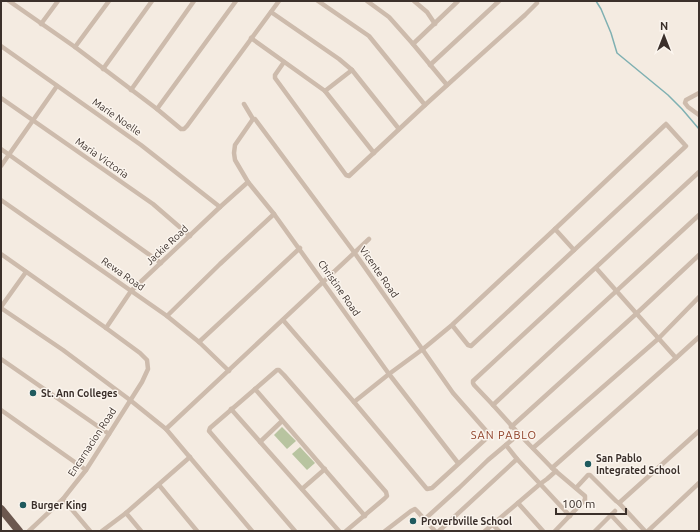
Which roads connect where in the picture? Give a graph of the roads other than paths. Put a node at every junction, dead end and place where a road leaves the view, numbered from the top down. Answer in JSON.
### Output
{"nodes":[{"id":1,"x":9,"y":1,"type":"edge"},
{"id":2,"x":58,"y":1,"type":"edge"},
{"id":3,"x":109,"y":1,"type":"edge"},
{"id":4,"x":152,"y":1,"type":"edge"},
{"id":5,"x":194,"y":1,"type":"edge"},
{"id":6,"x":236,"y":1,"type":"edge"},
{"id":7,"x":279,"y":1,"type":"edge"},
{"id":8,"x":318,"y":1,"type":"edge"},
{"id":9,"x":367,"y":1,"type":"edge"},
{"id":10,"x":414,"y":1,"type":"edge"},
{"id":11,"x":450,"y":1,"type":"edge"},
{"id":12,"x":458,"y":1,"type":"edge"},
{"id":13,"x":499,"y":1,"type":"edge"},
{"id":14,"x":536,"y":3,"type":"dead end"},
{"id":15,"x":453,"y":6,"type":"junction"},
{"id":16,"x":271,"y":12,"type":"junction"},
{"id":17,"x":41,"y":24,"type":"junction"},
{"id":18,"x":435,"y":24,"type":"junction"},
{"id":19,"x":251,"y":38,"type":"junction"},
{"id":20,"x":413,"y":44,"type":"junction"},
{"id":21,"x":1,"y":46,"type":"edge"},
{"id":22,"x":75,"y":48,"type":"junction"},
{"id":23,"x":284,"y":62,"type":"junction"},
{"id":24,"x":430,"y":65,"type":"junction"},
{"id":25,"x":103,"y":69,"type":"junction"},
{"id":26,"x":352,"y":70,"type":"junction"},
{"id":27,"x":447,"y":85,"type":"junction"},
{"id":28,"x":56,"y":86,"type":"junction"},
{"id":29,"x":131,"y":90,"type":"junction"},
{"id":30,"x":325,"y":91,"type":"junction"},
{"id":31,"x":699,"y":93,"type":"edge"},
{"id":32,"x":1,"y":98,"type":"edge"},
{"id":33,"x":244,"y":104,"type":"dead end"},
{"id":34,"x":425,"y":105,"type":"junction"},
{"id":35,"x":157,"y":109,"type":"junction"},
{"id":36,"x":699,"y":116,"type":"edge"},
{"id":37,"x":253,"y":119,"type":"junction"},
{"id":38,"x":32,"y":121,"type":"junction"},
{"id":39,"x":399,"y":129,"type":"junction"},
{"id":40,"x":1,"y":149,"type":"edge"},
{"id":41,"x":374,"y":153,"type":"junction"},
{"id":42,"x":9,"y":155,"type":"junction"},
{"id":43,"x":1,"y":166,"type":"edge"},
{"id":44,"x":699,"y":172,"type":"edge"},
{"id":45,"x":248,"y":182,"type":"junction"},
{"id":46,"x":1,"y":200,"type":"edge"},
{"id":47,"x":220,"y":207,"type":"junction"},
{"id":48,"x":274,"y":214,"type":"junction"},
{"id":49,"x":699,"y":215,"type":"edge"},
{"id":50,"x":555,"y":230,"type":"junction"},
{"id":51,"x":190,"y":236,"type":"junction"},
{"id":52,"x":369,"y":239,"type":"dead end"},
{"id":53,"x":300,"y":248,"type":"junction"},
{"id":54,"x":574,"y":250,"type":"junction"},
{"id":55,"x":354,"y":252,"type":"junction"},
{"id":56,"x":1,"y":254,"type":"edge"},
{"id":57,"x":699,"y":255,"type":"edge"},
{"id":58,"x":161,"y":263,"type":"junction"},
{"id":59,"x":596,"y":268,"type":"junction"},
{"id":60,"x":26,"y":272,"type":"junction"},
{"id":61,"x":323,"y":282,"type":"junction"},
{"id":62,"x":131,"y":291,"type":"junction"},
{"id":63,"x":616,"y":292,"type":"junction"},
{"id":64,"x":699,"y":297,"type":"edge"},
{"id":65,"x":1,"y":308,"type":"edge"},
{"id":66,"x":636,"y":314,"type":"junction"},
{"id":67,"x":167,"y":316,"type":"junction"},
{"id":68,"x":282,"y":320,"type":"junction"},
{"id":69,"x":452,"y":325,"type":"junction"},
{"id":70,"x":106,"y":328,"type":"junction"},
{"id":71,"x":699,"y":337,"type":"edge"},
{"id":72,"x":658,"y":339,"type":"junction"},
{"id":73,"x":199,"y":342,"type":"junction"},
{"id":74,"x":423,"y":349,"type":"junction"},
{"id":75,"x":676,"y":358,"type":"junction"},
{"id":76,"x":1,"y":359,"type":"edge"},
{"id":77,"x":230,"y":370,"type":"junction"},
{"id":78,"x":389,"y":374,"type":"junction"},
{"id":79,"x":255,"y":389,"type":"junction"},
{"id":80,"x":130,"y":400,"type":"junction"},
{"id":81,"x":354,"y":402,"type":"junction"},
{"id":82,"x":493,"y":405,"type":"junction"},
{"id":83,"x":231,"y":409,"type":"junction"},
{"id":84,"x":1,"y":410,"type":"edge"},
{"id":85,"x":282,"y":421,"type":"junction"},
{"id":86,"x":512,"y":427,"type":"junction"},
{"id":87,"x":166,"y":429,"type":"junction"},
{"id":88,"x":699,"y":431,"type":"edge"},
{"id":89,"x":110,"y":434,"type":"junction"},
{"id":90,"x":519,"y":434,"type":"junction"},
{"id":91,"x":260,"y":442,"type":"junction"},
{"id":92,"x":506,"y":446,"type":"junction"},
{"id":93,"x":533,"y":448,"type":"junction"},
{"id":94,"x":190,"y":458,"type":"junction"},
{"id":95,"x":517,"y":459,"type":"junction"},
{"id":96,"x":458,"y":464,"type":"junction"},
{"id":97,"x":325,"y":469,"type":"junction"},
{"id":98,"x":554,"y":469,"type":"junction"},
{"id":99,"x":86,"y":470,"type":"junction"},
{"id":100,"x":699,"y":483,"type":"edge"},
{"id":101,"x":540,"y":484,"type":"junction"},
{"id":102,"x":159,"y":485,"type":"junction"},
{"id":103,"x":576,"y":488,"type":"junction"},
{"id":104,"x":302,"y":489,"type":"junction"},
{"id":105,"x":63,"y":498,"type":"junction"},
{"id":106,"x":619,"y":502,"type":"junction"},
{"id":107,"x":518,"y":503,"type":"junction"},
{"id":108,"x":1,"y":509,"type":"edge"},
{"id":109,"x":615,"y":511,"type":"dead end"},
{"id":110,"x":126,"y":513,"type":"junction"},
{"id":111,"x":611,"y":515,"type":"junction"},
{"id":112,"x":365,"y":516,"type":"junction"},
{"id":113,"x":570,"y":516,"type":"junction"},
{"id":114,"x":425,"y":519,"type":"junction"},
{"id":115,"x":492,"y":524,"type":"junction"},
{"id":116,"x":20,"y":531,"type":"edge"},
{"id":117,"x":29,"y":531,"type":"edge"},
{"id":118,"x":90,"y":531,"type":"edge"},
{"id":119,"x":102,"y":531,"type":"edge"},
{"id":120,"x":141,"y":531,"type":"edge"},
{"id":121,"x":197,"y":531,"type":"edge"},
{"id":122,"x":252,"y":531,"type":"edge"},
{"id":123,"x":295,"y":531,"type":"edge"},
{"id":124,"x":339,"y":531,"type":"edge"},
{"id":125,"x":346,"y":531,"type":"edge"},
{"id":126,"x":385,"y":531,"type":"edge"},
{"id":127,"x":435,"y":531,"type":"edge"},
{"id":128,"x":438,"y":531,"type":"edge"},
{"id":129,"x":485,"y":531,"type":"edge"},
{"id":130,"x":499,"y":531,"type":"edge"},
{"id":131,"x":543,"y":531,"type":"edge"},
{"id":132,"x":555,"y":531,"type":"edge"},
{"id":133,"x":595,"y":531,"type":"edge"},
{"id":134,"x":626,"y":531,"type":"edge"},
{"id":135,"x":647,"y":531,"type":"edge"}],
"edges":[{"from":1,"to":17,"type":"street"},
{"from":2,"to":17,"type":"street"},
{"from":3,"to":22,"type":"street"},
{"from":4,"to":25,"type":"street"},
{"from":5,"to":29,"type":"street"},
{"from":6,"to":35,"type":"street"},
{"from":7,"to":16,"type":"street"},
{"from":8,"to":34,"type":"street"},
{"from":9,"to":20,"type":"street"},
{"from":10,"to":18,"type":"street"},
{"from":11,"to":15,"type":"street"},
{"from":12,"to":15,"type":"street"},
{"from":13,"to":24,"type":"street"},
{"from":14,"to":27,"type":"street"},
{"from":15,"to":18,"type":"street"},
{"from":16,"to":19,"type":"street"},
{"from":16,"to":26,"type":"street"},
{"from":17,"to":22,"type":"street"},
{"from":18,"to":20,"type":"street"},
{"from":19,"to":23,"type":"street"},
{"from":19,"to":35,"type":"street"},
{"from":20,"to":24,"type":"street"},
{"from":21,"to":28,"type":"street","name":"Marie Noelle"},
{"from":22,"to":25,"type":"street"},
{"from":23,"to":30,"type":"street"},
{"from":23,"to":41,"type":"street"},
{"from":24,"to":27,"type":"street"},
{"from":25,"to":29,"type":"street"},
{"from":26,"to":30,"type":"street"},
{"from":26,"to":39,"type":"street"},
{"from":27,"to":34,"type":"street"},
{"from":28,"to":38,"type":"street"},
{"from":28,"to":47,"type":"street","name":"Marie Noelle"},
{"from":29,"to":35,"type":"street"},
{"from":30,"to":41,"type":"street"},
{"from":31,"to":36,"type":"street"},
{"from":32,"to":38,"type":"street","name":"Maria Victoria"},
{"from":33,"to":37,"type":"street","name":"Vicente Road"},
{"from":34,"to":39,"type":"street"},
{"from":37,"to":45,"type":"street","name":"Christine Road"},
{"from":37,"to":55,"type":"street","name":"Vicente Road"},
{"from":38,"to":42,"type":"street"},
{"from":38,"to":51,"type":"street","name":"Maria Victoria"},
{"from":39,"to":41,"type":"street"},
{"from":40,"to":42,"type":"street"},
{"from":42,"to":43,"type":"street"},
{"from":42,"to":58,"type":"street"},
{"from":44,"to":59,"type":"street"},
{"from":45,"to":47,"type":"street","name":"Jackie Road"},
{"from":45,"to":48,"type":"street","name":"Christine Road"},
{"from":46,"to":62,"type":"street","name":"Rewa Road"},
{"from":47,"to":51,"type":"street","name":"Jackie Road"},
{"from":48,"to":53,"type":"street","name":"Christine Road"},
{"from":48,"to":67,"type":"street"},
{"from":49,"to":63,"type":"street"},
{"from":50,"to":54,"type":"street"},
{"from":50,"to":54,"type":"street"},
{"from":50,"to":69,"type":"street"},
{"from":51,"to":58,"type":"street","name":"Jackie Road"},
{"from":52,"to":55,"type":"street"},
{"from":53,"to":61,"type":"street","name":"Christine Road"},
{"from":53,"to":73,"type":"street"},
{"from":54,"to":69,"type":"street"},
{"from":55,"to":61,"type":"street"},
{"from":55,"to":74,"type":"street","name":"Vicente Road"},
{"from":56,"to":60,"type":"street"},
{"from":57,"to":66,"type":"street"},
{"from":58,"to":62,"type":"street","name":"Jackie Road"},
{"from":59,"to":63,"type":"street"},
{"from":59,"to":82,"type":"street"},
{"from":60,"to":65,"type":"street"},
{"from":60,"to":70,"type":"street"},
{"from":61,"to":68,"type":"street"},
{"from":61,"to":78,"type":"street","name":"Christine Road"},
{"from":62,"to":67,"type":"street","name":"Rewa Road"},
{"from":62,"to":70,"type":"street","name":"Jackie Road"},
{"from":63,"to":66,"type":"street"},
{"from":63,"to":82,"type":"street"},
{"from":64,"to":72,"type":"street"},
{"from":65,"to":80,"type":"street"},
{"from":66,"to":72,"type":"street"},
{"from":66,"to":86,"type":"street"},
{"from":67,"to":73,"type":"street","name":"Rewa Road"},
{"from":68,"to":77,"type":"street"},
{"from":68,"to":81,"type":"street"},
{"from":69,"to":74,"type":"street"},
{"from":70,"to":80,"type":"street","name":"Encarnacion Road"},
{"from":71,"to":75,"type":"street"},
{"from":72,"to":75,"type":"street"},
{"from":72,"to":93,"type":"street"},
{"from":73,"to":77,"type":"street","name":"Rewa Road"},
{"from":74,"to":78,"type":"street"},
{"from":74,"to":96,"type":"street","name":"Vicente Road"},
{"from":75,"to":98,"type":"street"},
{"from":76,"to":89,"type":"street"},
{"from":77,"to":87,"type":"street"},
{"from":78,"to":81,"type":"street"},
{"from":78,"to":96,"type":"street","name":"Christine Road"},
{"from":79,"to":83,"type":"street"},
{"from":79,"to":85,"type":"street"},
{"from":79,"to":112,"type":"street"},
{"from":80,"to":87,"type":"street"},
{"from":80,"to":89,"type":"street","name":"Encarnacion Road"},
{"from":81,"to":96,"type":"street"},
{"from":82,"to":86,"type":"street"},
{"from":83,"to":91,"type":"street"},
{"from":83,"to":123,"type":"street"},
{"from":84,"to":99,"type":"street"},
{"from":85,"to":91,"type":"street"},
{"from":85,"to":97,"type":"street"},
{"from":86,"to":90,"type":"street"},
{"from":87,"to":94,"type":"street"},
{"from":88,"to":106,"type":"street"},
{"from":89,"to":99,"type":"street","name":"Encarnacion Road"},
{"from":90,"to":92,"type":"street"},
{"from":90,"to":93,"type":"street"},
{"from":91,"to":104,"type":"street"},
{"from":92,"to":95,"type":"street"},
{"from":92,"to":114,"type":"street"},
{"from":93,"to":98,"type":"street"},
{"from":94,"to":102,"type":"street"},
{"from":94,"to":122,"type":"street"},
{"from":95,"to":101,"type":"street"},
{"from":95,"to":128,"type":"street"},
{"from":97,"to":104,"type":"street"},
{"from":97,"to":112,"type":"street"},
{"from":98,"to":101,"type":"street"},
{"from":98,"to":103,"type":"street"},
{"from":99,"to":105,"type":"street","name":"Encarnacion Road"},
{"from":100,"to":135,"type":"street"},
{"from":101,"to":107,"type":"street"},
{"from":101,"to":113,"type":"street"},
{"from":102,"to":110,"type":"street"},
{"from":102,"to":121,"type":"street"},
{"from":103,"to":106,"type":"street"},
{"from":103,"to":113,"type":"street"},
{"from":104,"to":124,"type":"street"},
{"from":105,"to":117,"type":"street","name":"Encarnacion Road"},
{"from":105,"to":118,"type":"street"},
{"from":106,"to":135,"type":"street"},
{"from":107,"to":115,"type":"street"},
{"from":107,"to":131,"type":"street"},
{"from":108,"to":116,"type":"highway"},
{"from":109,"to":111,"type":"street"},
{"from":110,"to":119,"type":"street"},
{"from":110,"to":120,"type":"street"},
{"from":111,"to":133,"type":"street"},
{"from":111,"to":134,"type":"street"},
{"from":112,"to":125,"type":"street"},
{"from":113,"to":132,"type":"street"},
{"from":114,"to":126,"type":"street"},
{"from":114,"to":127,"type":"street"},
{"from":115,"to":129,"type":"street"},
{"from":115,"to":130,"type":"street"}]}
